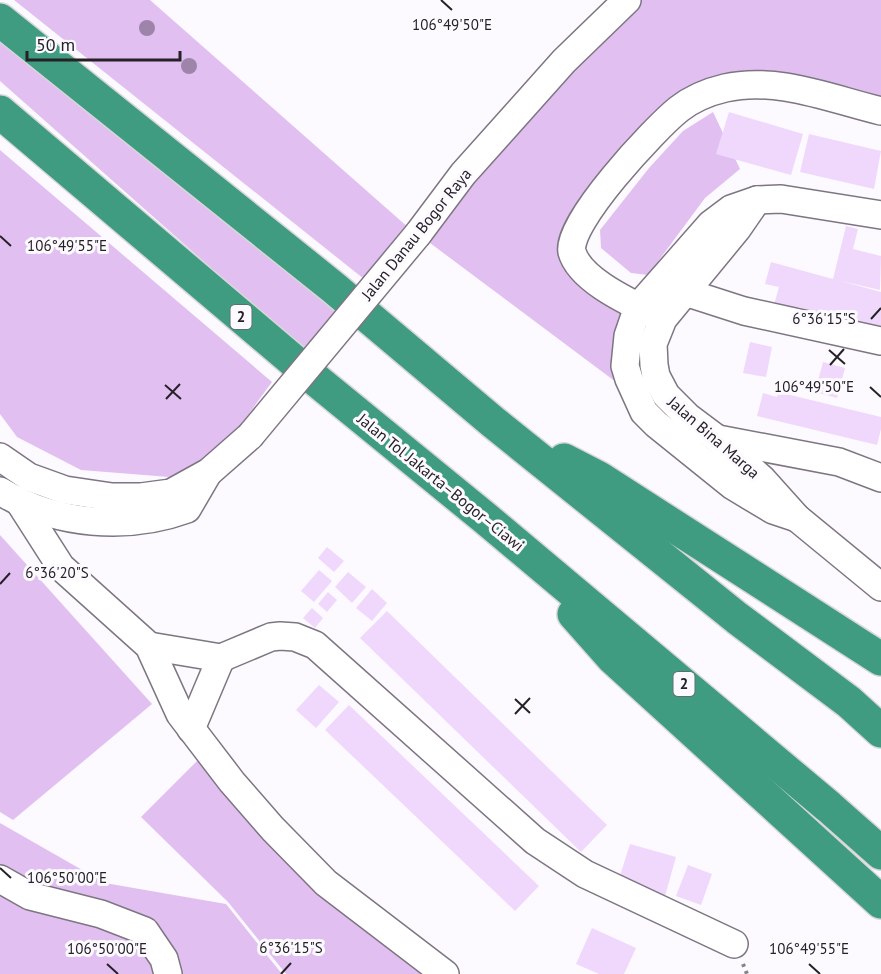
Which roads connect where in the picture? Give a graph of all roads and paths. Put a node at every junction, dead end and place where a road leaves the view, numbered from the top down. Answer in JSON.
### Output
{"nodes":[{"id":1,"x":627,"y":0,"type":"edge"},
{"id":2,"x":0,"y":20,"type":"edge"},
{"id":3,"x":881,"y":111,"type":"edge"},
{"id":4,"x":0,"y":112,"type":"edge"},
{"id":5,"x":757,"y":200,"type":"junction"},
{"id":6,"x":881,"y":215,"type":"edge"},
{"id":7,"x":685,"y":292,"type":"junction"},
{"id":8,"x":638,"y":307,"type":"junction"},
{"id":9,"x":663,"y":319,"type":"junction"},
{"id":10,"x":881,"y":340,"type":"edge"},
{"id":11,"x":493,"y":422,"type":"junction"},
{"id":12,"x":716,"y":438,"type":"junction"},
{"id":13,"x":0,"y":457,"type":"edge"},
{"id":14,"x":209,"y":472,"type":"junction"},
{"id":15,"x":881,"y":478,"type":"edge"},
{"id":16,"x":10,"y":497,"type":"edge"},
{"id":17,"x":485,"y":518,"type":"junction"},
{"id":18,"x":796,"y":518,"type":"junction"},
{"id":19,"x":881,"y":587,"type":"edge"},
{"id":20,"x":149,"y":646,"type":"junction"},
{"id":21,"x":221,"y":658,"type":"junction"},
{"id":22,"x":881,"y":659,"type":"edge"},
{"id":23,"x":191,"y":729,"type":"junction"},
{"id":24,"x":881,"y":731,"type":"edge"},
{"id":25,"x":881,"y":853,"type":"edge"},
{"id":26,"x":0,"y":879,"type":"edge"},
{"id":27,"x":881,"y":902,"type":"edge"},
{"id":28,"x":734,"y":944,"type":"dead end"},
{"id":29,"x":168,"y":974,"type":"edge"},
{"id":30,"x":445,"y":974,"type":"edge"}],
"edges":[{"from":1,"to":14,"type":"street","name":"Jalan Danau Bogor Raya","bridge":true},
{"from":2,"to":11,"type":"highway"},
{"from":3,"to":8,"type":"street"},
{"from":4,"to":17,"type":"highway","name":"Jalan Tol Jakarta–Bogor–Ciawi","number":"2"},
{"from":5,"to":6,"type":"street"},
{"from":5,"to":7,"type":"street","name":"Jalan Bina Marga"},
{"from":5,"to":8,"type":"street"},
{"from":7,"to":9,"type":"street","name":"Jalan Bina Marga"},
{"from":7,"to":10,"type":"street"},
{"from":8,"to":9,"type":"street"},
{"from":8,"to":18,"type":"street"},
{"from":9,"to":12,"type":"street","name":"Jalan Bina Marga"},
{"from":11,"to":22,"type":"highway"},
{"from":11,"to":24,"type":"highway"},
{"from":12,"to":15,"type":"street"},
{"from":12,"to":18,"type":"street","name":"Jalan Bina Marga"},
{"from":13,"to":14,"type":"street","name":"Jalan Danau Bogor Raya"},
{"from":14,"to":16,"type":"street","name":"Jalan Danau Bogor Raya"},
{"from":16,"to":20,"type":"street"},
{"from":17,"to":25,"type":"highway","name":"Jalan Tol Jakarta–Bogor–Ciawi","number":"2"},
{"from":17,"to":27,"type":"highway"},
{"from":18,"to":19,"type":"street","name":"Jalan Bina Marga"},
{"from":20,"to":21,"type":"street"},
{"from":20,"to":23,"type":"street"},
{"from":21,"to":23,"type":"street"},
{"from":21,"to":28,"type":"street"},
{"from":23,"to":30,"type":"street"},
{"from":26,"to":29,"type":"street"}]}
